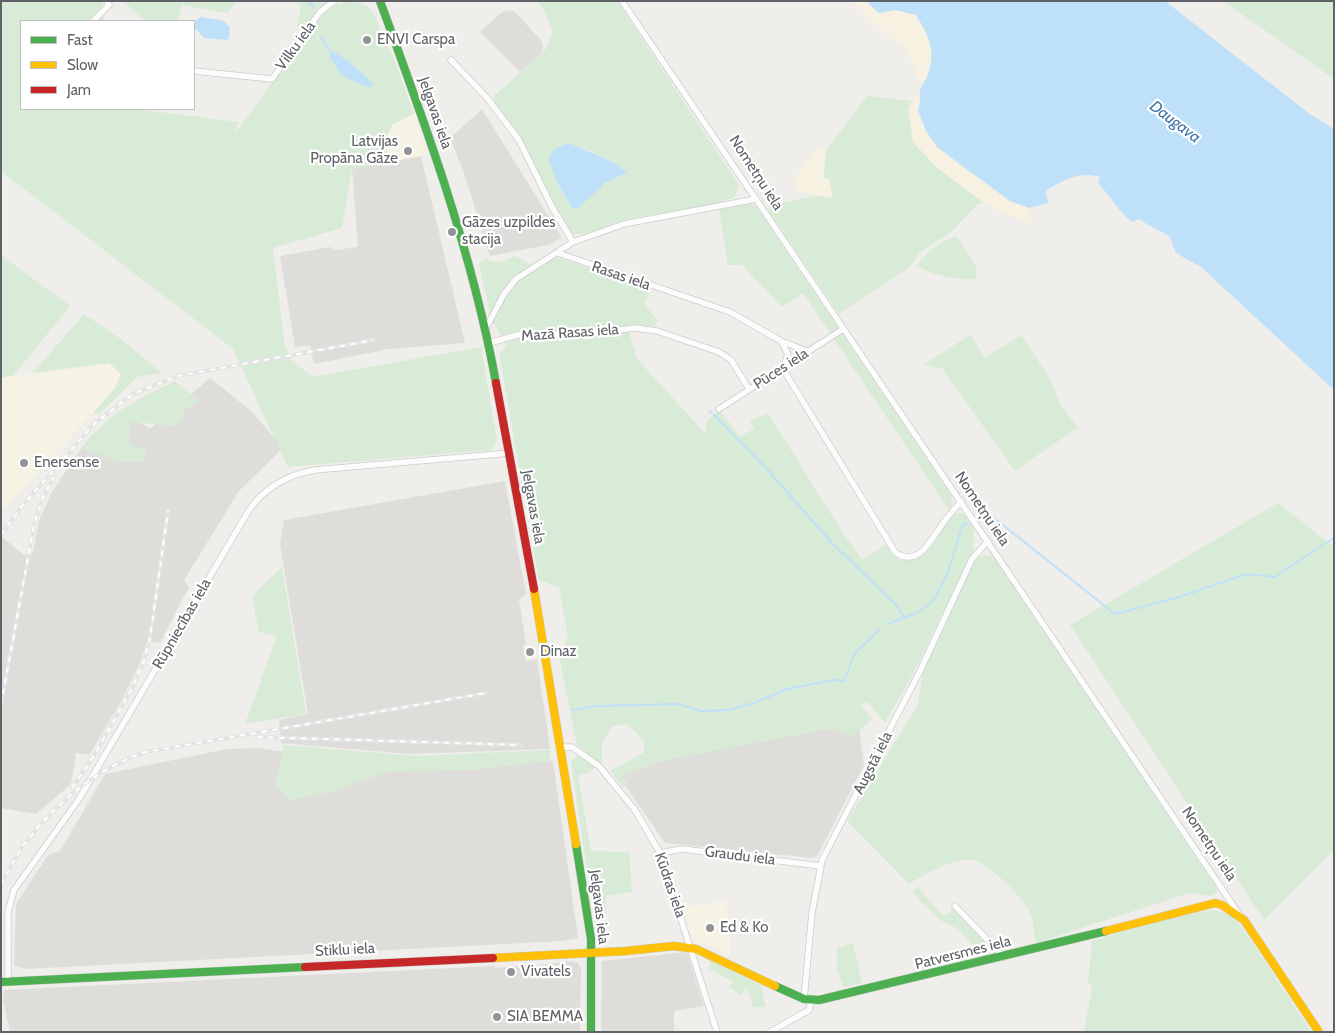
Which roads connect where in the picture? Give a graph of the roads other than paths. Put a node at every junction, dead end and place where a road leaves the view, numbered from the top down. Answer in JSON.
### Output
{"nodes":[{"id":1,"x":107,"y":1,"type":"edge"},
{"id":2,"x":334,"y":1,"type":"edge"},
{"id":3,"x":380,"y":1,"type":"edge"},
{"id":4,"x":622,"y":1,"type":"edge"},
{"id":5,"x":95,"y":20,"type":"edge"},
{"id":6,"x":452,"y":60,"type":"dead end"},
{"id":7,"x":195,"y":71,"type":"edge"},
{"id":8,"x":756,"y":199,"type":"junction"},
{"id":9,"x":573,"y":242,"type":"junction"},
{"id":10,"x":558,"y":253,"type":"junction"},
{"id":11,"x":486,"y":328,"type":"junction"},
{"id":12,"x":843,"y":329,"type":"junction"},
{"id":13,"x":781,"y":341,"type":"junction"},
{"id":14,"x":489,"y":343,"type":"junction"},
{"id":15,"x":807,"y":351,"type":"junction"},
{"id":16,"x":783,"y":369,"type":"junction"},
{"id":17,"x":749,"y":389,"type":"junction"},
{"id":18,"x":719,"y":409,"type":"dead end"},
{"id":19,"x":510,"y":454,"type":"junction"},
{"id":20,"x":960,"y":502,"type":"junction"},
{"id":21,"x":988,"y":541,"type":"junction"},
{"id":22,"x":562,"y":747,"type":"junction"},
{"id":23,"x":660,"y":853,"type":"junction"},
{"id":24,"x":820,"y":866,"type":"junction"},
{"id":25,"x":955,"y":906,"type":"dead end"},
{"id":26,"x":1244,"y":920,"type":"junction"},
{"id":27,"x":691,"y":948,"type":"junction"},
{"id":28,"x":590,"y":951,"type":"junction"},
{"id":29,"x":1004,"y":957,"type":"junction"},
{"id":30,"x":5,"y":982,"type":"edge"},
{"id":31,"x":808,"y":1000,"type":"junction"},
{"id":32,"x":591,"y":1032,"type":"edge"},
{"id":33,"x":717,"y":1032,"type":"edge"},
{"id":34,"x":770,"y":1032,"type":"edge"},
{"id":35,"x":1320,"y":1032,"type":"edge"}],
"edges":[{"from":1,"to":5,"type":"street"},
{"from":2,"to":7,"type":"street","name":"Vilku iela"},
{"from":3,"to":11,"type":"street","name":"Jelgavas iela"},
{"from":4,"to":8,"type":"street","name":"Nometņu iela"},
{"from":6,"to":9,"type":"street"},
{"from":8,"to":9,"type":"street"},
{"from":8,"to":12,"type":"street","name":"Nometņu iela"},
{"from":9,"to":10,"type":"street"},
{"from":10,"to":11,"type":"street"},
{"from":10,"to":13,"type":"street","name":"Rasas iela"},
{"from":11,"to":14,"type":"street","name":"Jelgavas iela"},
{"from":12,"to":15,"type":"street","name":"Pūces iela"},
{"from":12,"to":20,"type":"street","name":"Nometņu iela"},
{"from":13,"to":15,"type":"street","name":"Rasas iela"},
{"from":13,"to":16,"type":"street"},
{"from":14,"to":17,"type":"street","name":"Mazā Rasas iela"},
{"from":14,"to":19,"type":"street","name":"Jelgavas iela"},
{"from":15,"to":16,"type":"street","name":"Pūces iela"},
{"from":16,"to":17,"type":"street","name":"Pūces iela"},
{"from":16,"to":20,"type":"street"},
{"from":17,"to":18,"type":"street","name":"Pūces iela"},
{"from":19,"to":22,"type":"street","name":"Jelgavas iela"},
{"from":19,"to":30,"type":"street","name":"Rūpniecības iela"},
{"from":20,"to":21,"type":"street","name":"Nometņu iela"},
{"from":21,"to":24,"type":"street","name":"Augstā iela"},
{"from":21,"to":26,"type":"street","name":"Nometņu iela"},
{"from":22,"to":23,"type":"street","name":"Kūdras iela"},
{"from":22,"to":28,"type":"street","name":"Jelgavas iela"},
{"from":23,"to":24,"type":"street","name":"Graudu iela"},
{"from":23,"to":27,"type":"street","name":"Kūdras iela"},
{"from":24,"to":31,"type":"street","name":"Augstā iela"},
{"from":25,"to":29,"type":"street"},
{"from":26,"to":29,"type":"street","name":"Patversmes iela"},
{"from":26,"to":35,"type":"street","name":"Nometņu iela"},
{"from":27,"to":28,"type":"street","name":"Stiklu iela"},
{"from":27,"to":31,"type":"street"},
{"from":27,"to":33,"type":"street","name":"Kūdras iela"},
{"from":28,"to":30,"type":"street","name":"Stiklu iela"},
{"from":28,"to":32,"type":"street","name":"Jelgavas iela"},
{"from":29,"to":31,"type":"street","name":"Patversmes iela"},
{"from":31,"to":34,"type":"street"}]}
